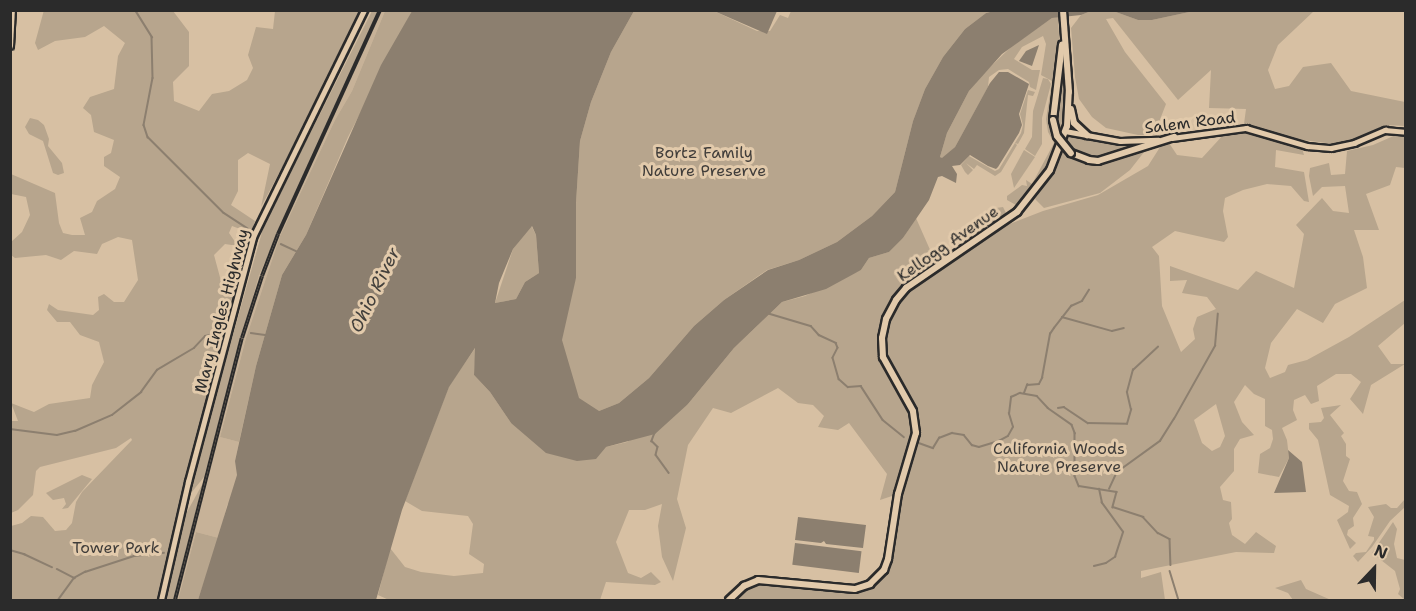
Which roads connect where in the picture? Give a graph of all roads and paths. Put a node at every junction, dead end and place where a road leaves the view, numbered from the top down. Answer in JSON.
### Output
{"nodes":[{"id":1,"x":12,"y":10,"type":"edge"},
{"id":2,"x":364,"y":10,"type":"edge"},
{"id":3,"x":1063,"y":10,"type":"edge"},
{"id":4,"x":1065,"y":33,"type":"junction"},
{"id":5,"x":10,"y":46,"type":"edge"},
{"id":6,"x":1069,"y":92,"type":"junction"},
{"id":7,"x":1065,"y":131,"type":"junction"},
{"id":8,"x":1406,"y":132,"type":"edge"},
{"id":9,"x":1083,"y":134,"type":"junction"},
{"id":10,"x":1173,"y":138,"type":"junction"},
{"id":11,"x":1062,"y":141,"type":"junction"},
{"id":12,"x":161,"y":600,"type":"edge"},
{"id":13,"x":729,"y":600,"type":"edge"}],
"edges":[{"from":1,"to":5,"type":"street"},
{"from":2,"to":12,"type":"street","name":"Mary Ingles Highway"},
{"from":3,"to":4,"type":"main road","name":"Kellogg Avenue"},
{"from":4,"to":6,"type":"main road","name":"Kellogg Avenue"},
{"from":4,"to":10,"type":"main road","bridge":true},
{"from":6,"to":7,"type":"main road","name":"Kellogg Avenue"},
{"from":6,"to":9,"type":"main road"},
{"from":7,"to":9,"type":"street","name":"Salem Road"},
{"from":7,"to":11,"type":"main road","name":"Kellogg Avenue"},
{"from":8,"to":10,"type":"street","name":"Salem Road"},
{"from":9,"to":10,"type":"street","name":"Salem Road"},
{"from":9,"to":11,"type":"street"},
{"from":11,"to":13,"type":"main road","name":"Kellogg Avenue"}]}
